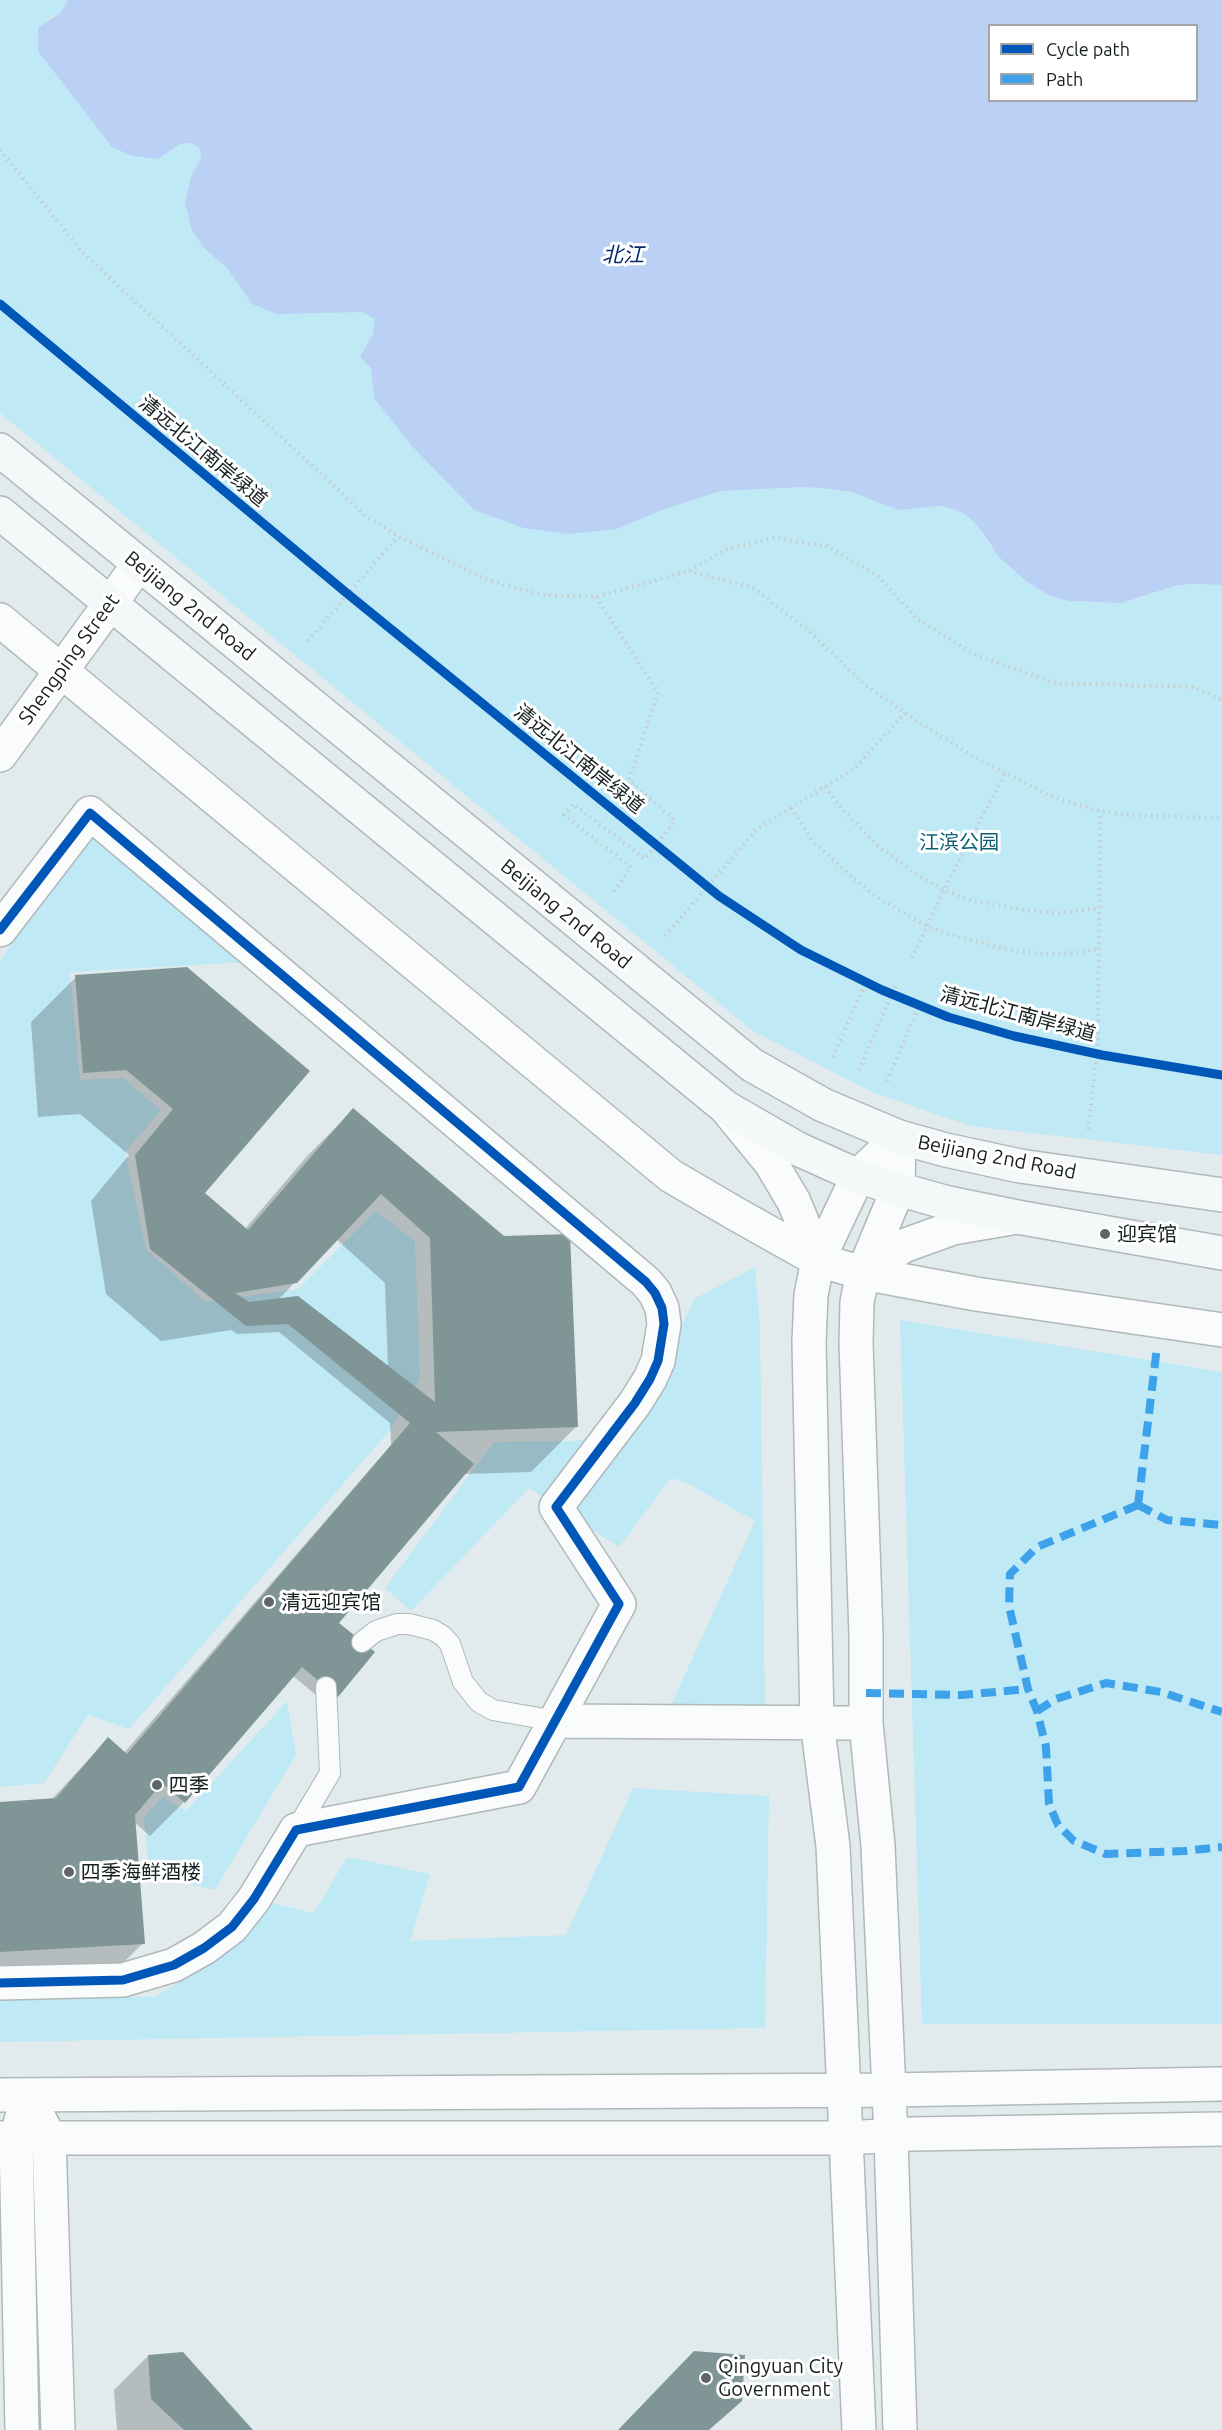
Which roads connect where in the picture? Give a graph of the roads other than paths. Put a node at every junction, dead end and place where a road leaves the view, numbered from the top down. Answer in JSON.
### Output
{"nodes":[{"id":1,"x":0,"y":450,"type":"edge"},
{"id":2,"x":0,"y":513,"type":"edge"},
{"id":3,"x":139,"y":564,"type":"junction"},
{"id":4,"x":109,"y":603,"type":"junction"},
{"id":5,"x":0,"y":620,"type":"edge"},
{"id":6,"x":60,"y":670,"type":"junction"},
{"id":7,"x":0,"y":755,"type":"edge"},
{"id":8,"x":0,"y":930,"type":"edge"},
{"id":9,"x":724,"y":1107,"type":"junction"},
{"id":10,"x":899,"y":1137,"type":"junction"},
{"id":11,"x":858,"y":1176,"type":"junction"},
{"id":12,"x":898,"y":1190,"type":"junction"},
{"id":13,"x":1222,"y":1196,"type":"edge"},
{"id":14,"x":1017,"y":1217,"type":"junction"},
{"id":15,"x":1222,"y":1253,"type":"edge"},
{"id":16,"x":818,"y":1260,"type":"junction"},
{"id":17,"x":863,"y":1273,"type":"junction"},
{"id":18,"x":1222,"y":1330,"type":"edge"},
{"id":19,"x":362,"y":1642,"type":"dead end"},
{"id":20,"x":326,"y":1687,"type":"dead end"},
{"id":21,"x":556,"y":1721,"type":"junction"},
{"id":22,"x":817,"y":1722,"type":"junction"},
{"id":23,"x":866,"y":1723,"type":"junction"},
{"id":24,"x":296,"y":1830,"type":"junction"},
{"id":25,"x":0,"y":1983,"type":"edge"},
{"id":26,"x":1222,"y":2084,"type":"edge"},
{"id":27,"x":844,"y":2089,"type":"junction"},
{"id":28,"x":888,"y":2090,"type":"junction"},
{"id":29,"x":14,"y":2095,"type":"edge"},
{"id":30,"x":1222,"y":2129,"type":"edge"},
{"id":31,"x":49,"y":2137,"type":"junction"},
{"id":32,"x":891,"y":2137,"type":"junction"},
{"id":33,"x":847,"y":2138,"type":"junction"},
{"id":34,"x":8,"y":2139,"type":"edge"},
{"id":35,"x":22,"y":2430,"type":"edge"},
{"id":36,"x":58,"y":2430,"type":"edge"},
{"id":37,"x":859,"y":2430,"type":"edge"},
{"id":38,"x":900,"y":2430,"type":"edge"}],
"edges":[{"from":1,"to":3,"type":"main road","name":"Beijiang 2nd Road"},
{"from":2,"to":4,"type":"main road"},
{"from":3,"to":4,"type":"street","name":"Shengping Street"},
{"from":3,"to":10,"type":"main road","name":"Beijiang 2nd Road"},
{"from":4,"to":6,"type":"street","name":"Shengping Street"},
{"from":4,"to":9,"type":"main road"},
{"from":5,"to":6,"type":"street"},
{"from":6,"to":7,"type":"street","name":"Shengping Street"},
{"from":6,"to":16,"type":"street"},
{"from":8,"to":21,"type":"street"},
{"from":9,"to":11,"type":"main road"},
{"from":9,"to":16,"type":"street"},
{"from":10,"to":11,"type":"street"},
{"from":10,"to":12,"type":"street"},
{"from":10,"to":13,"type":"main road","name":"Beijiang 2nd Road"},
{"from":11,"to":12,"type":"main road"},
{"from":11,"to":16,"type":"street"},
{"from":12,"to":14,"type":"main road"},
{"from":12,"to":17,"type":"street"},
{"from":14,"to":15,"type":"main road"},
{"from":14,"to":17,"type":"street"},
{"from":16,"to":17,"type":"street"},
{"from":16,"to":22,"type":"street"},
{"from":17,"to":18,"type":"street"},
{"from":17,"to":23,"type":"street"},
{"from":19,"to":21,"type":"lane"},
{"from":20,"to":24,"type":"lane"},
{"from":21,"to":22,"type":"street"},
{"from":21,"to":24,"type":"street"},
{"from":22,"to":23,"type":"street"},
{"from":22,"to":27,"type":"street"},
{"from":23,"to":28,"type":"street"},
{"from":24,"to":25,"type":"street"},
{"from":26,"to":28,"type":"street"},
{"from":27,"to":28,"type":"street"},
{"from":27,"to":29,"type":"street"},
{"from":27,"to":33,"type":"street"},
{"from":28,"to":32,"type":"street"},
{"from":29,"to":31,"type":"street"},
{"from":29,"to":34,"type":"street"},
{"from":30,"to":32,"type":"street"},
{"from":31,"to":33,"type":"street"},
{"from":31,"to":34,"type":"street"},
{"from":31,"to":36,"type":"street"},
{"from":32,"to":33,"type":"street"},
{"from":32,"to":38,"type":"street"},
{"from":33,"to":37,"type":"street"},
{"from":34,"to":35,"type":"street"}]}
